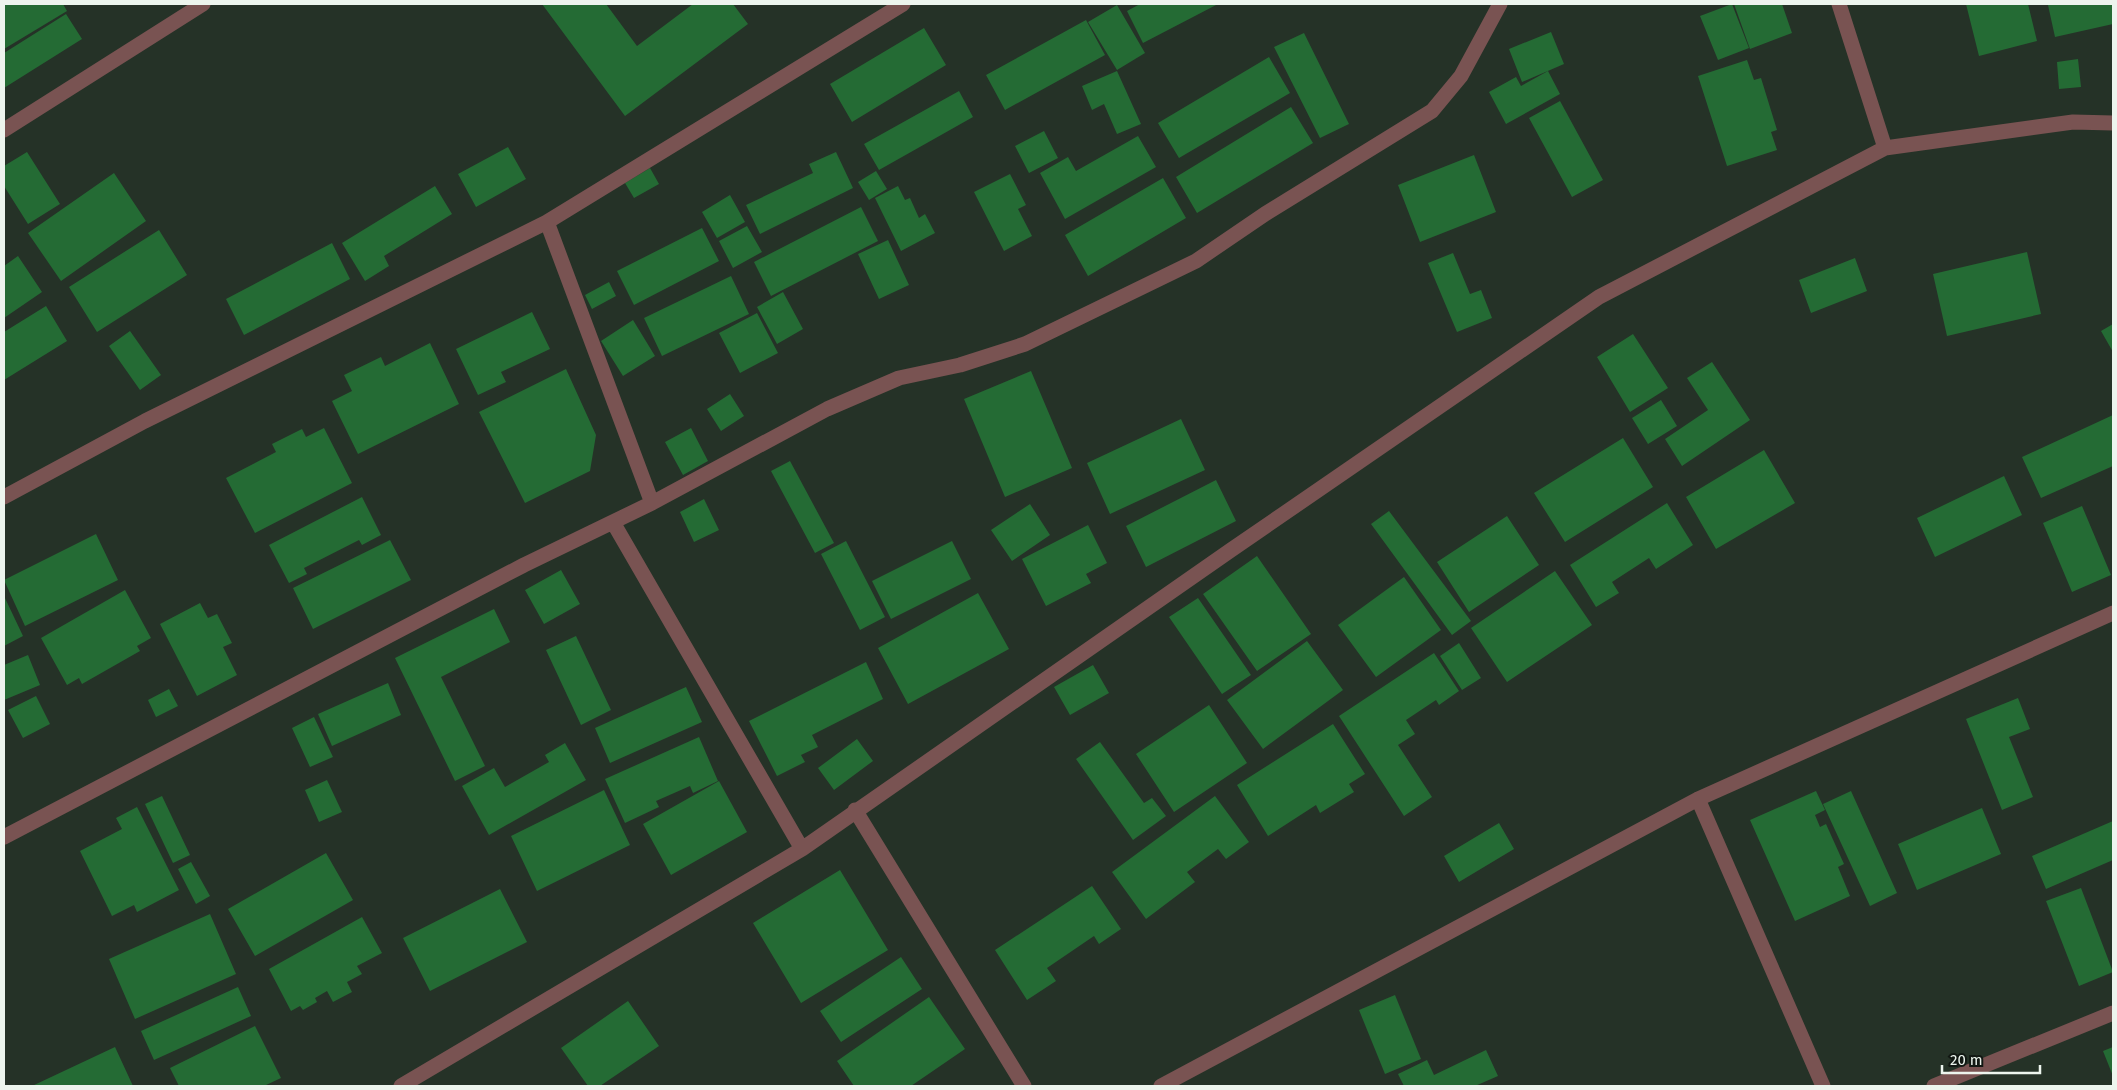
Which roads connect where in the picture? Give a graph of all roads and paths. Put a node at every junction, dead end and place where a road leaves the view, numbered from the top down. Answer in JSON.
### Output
{"nodes":[{"id":1,"x":204,"y":4,"type":"edge"},
{"id":2,"x":903,"y":4,"type":"edge"},
{"id":3,"x":1500,"y":4,"type":"edge"},
{"id":4,"x":1840,"y":4,"type":"edge"},
{"id":5,"x":2113,"y":123,"type":"edge"},
{"id":6,"x":4,"y":130,"type":"edge"},
{"id":7,"x":1886,"y":148,"type":"junction"},
{"id":8,"x":547,"y":222,"type":"junction"},
{"id":9,"x":4,"y":497,"type":"edge"},
{"id":10,"x":652,"y":503,"type":"junction"},
{"id":11,"x":614,"y":524,"type":"junction"},
{"id":12,"x":2113,"y":614,"type":"edge"},
{"id":13,"x":1698,"y":799,"type":"junction"},
{"id":14,"x":855,"y":810,"type":"junction"},
{"id":15,"x":4,"y":837,"type":"edge"},
{"id":16,"x":802,"y":849,"type":"junction"},
{"id":17,"x":2113,"y":1013,"type":"edge"},
{"id":18,"x":401,"y":1086,"type":"edge"},
{"id":19,"x":1024,"y":1086,"type":"edge"},
{"id":20,"x":1161,"y":1086,"type":"edge"},
{"id":21,"x":1823,"y":1086,"type":"edge"},
{"id":22,"x":1934,"y":1086,"type":"edge"}],
"edges":[{"from":1,"to":6,"type":"street"},
{"from":2,"to":8,"type":"street"},
{"from":3,"to":10,"type":"street"},
{"from":4,"to":7,"type":"street"},
{"from":5,"to":7,"type":"street"},
{"from":7,"to":14,"type":"street"},
{"from":8,"to":9,"type":"street"},
{"from":8,"to":10,"type":"street"},
{"from":10,"to":11,"type":"street"},
{"from":11,"to":15,"type":"street"},
{"from":11,"to":16,"type":"street"},
{"from":12,"to":13,"type":"street"},
{"from":13,"to":20,"type":"street"},
{"from":13,"to":21,"type":"street"},
{"from":14,"to":16,"type":"street"},
{"from":14,"to":19,"type":"street"},
{"from":16,"to":18,"type":"street"},
{"from":17,"to":22,"type":"street"}]}
